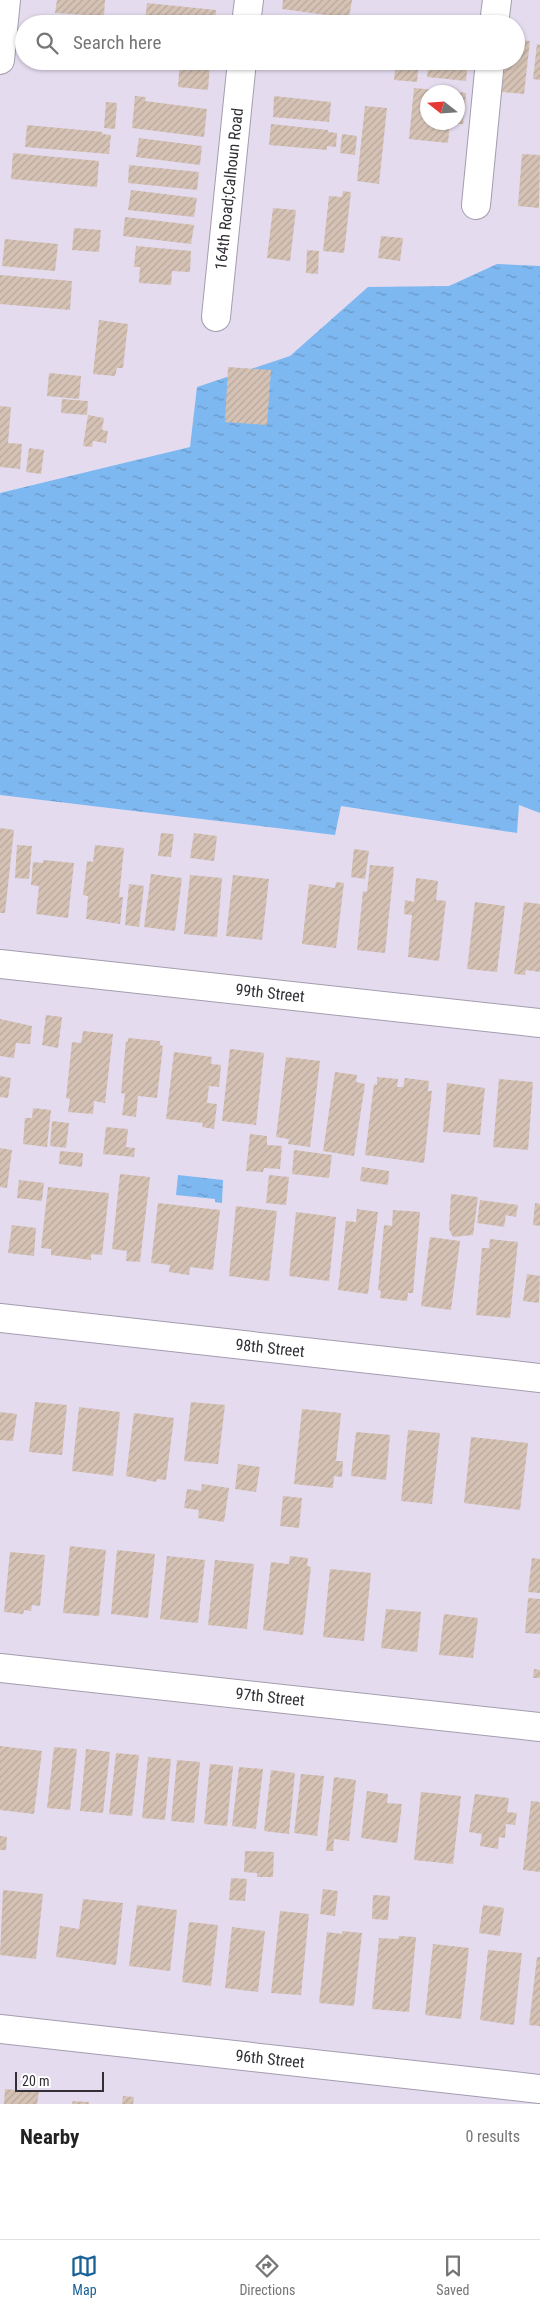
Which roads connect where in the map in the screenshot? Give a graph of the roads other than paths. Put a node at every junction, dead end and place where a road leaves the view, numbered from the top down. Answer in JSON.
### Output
{"nodes":[{"id":1,"x":6,"y":0,"type":"edge"},
{"id":2,"x":249,"y":0,"type":"edge"},
{"id":3,"x":497,"y":0,"type":"edge"},
{"id":4,"x":247,"y":15,"type":"edge"},
{"id":5,"x":495,"y":15,"type":"edge"},
{"id":6,"x":0,"y":60,"type":"edge"},
{"id":7,"x":241,"y":70,"type":"edge"},
{"id":8,"x":489,"y":70,"type":"edge"},
{"id":9,"x":476,"y":205,"type":"dead end"},
{"id":10,"x":216,"y":317,"type":"dead end"},
{"id":11,"x":0,"y":964,"type":"edge"},
{"id":12,"x":540,"y":1023,"type":"edge"},
{"id":13,"x":0,"y":1318,"type":"edge"},
{"id":14,"x":540,"y":1378,"type":"edge"},
{"id":15,"x":0,"y":1668,"type":"edge"},
{"id":16,"x":540,"y":1727,"type":"edge"},
{"id":17,"x":0,"y":2029,"type":"edge"},
{"id":18,"x":540,"y":2089,"type":"edge"}],
"edges":[{"from":1,"to":6,"type":"street"},
{"from":2,"to":4,"type":"street"},
{"from":3,"to":5,"type":"street"},
{"from":7,"to":10,"type":"street","name":"164th Road;Calhoun Road"},
{"from":8,"to":9,"type":"street"},
{"from":11,"to":12,"type":"street","name":"99th Street"},
{"from":13,"to":14,"type":"street","name":"98th Street"},
{"from":15,"to":16,"type":"street","name":"97th Street"},
{"from":17,"to":18,"type":"street","name":"96th Street"}]}
